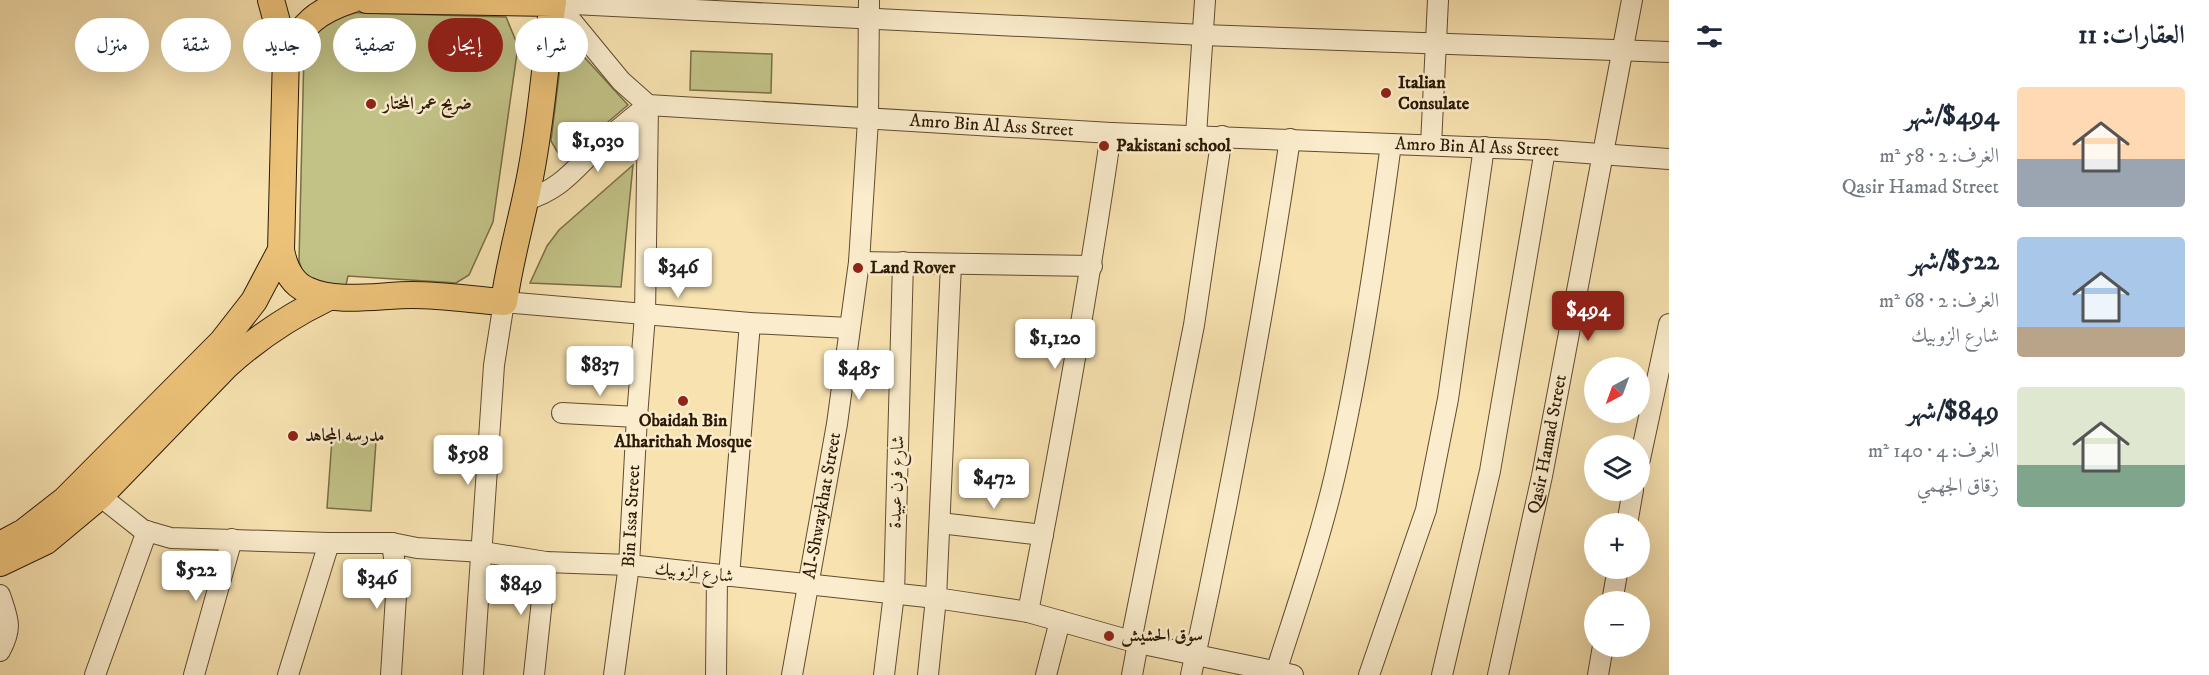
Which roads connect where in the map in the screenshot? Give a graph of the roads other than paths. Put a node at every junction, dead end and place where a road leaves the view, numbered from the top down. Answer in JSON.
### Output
{"nodes":[{"id":1,"x":271,"y":0,"type":"edge"},
{"id":2,"x":351,"y":0,"type":"edge"},
{"id":3,"x":367,"y":0,"type":"edge"},
{"id":4,"x":1205,"y":0,"type":"edge"},
{"id":5,"x":1438,"y":0,"type":"edge"},
{"id":6,"x":1632,"y":0,"type":"edge"},
{"id":7,"x":553,"y":2,"type":"edge"},
{"id":8,"x":869,"y":10,"type":"edge"},
{"id":9,"x":276,"y":18,"type":"edge"},
{"id":10,"x":314,"y":18,"type":"edge"},
{"id":11,"x":1203,"y":35,"type":"junction"},
{"id":12,"x":1436,"y":42,"type":"junction"},
{"id":13,"x":1622,"y":51,"type":"junction"},
{"id":14,"x":1669,"y":52,"type":"edge"},
{"id":15,"x":286,"y":72,"type":"edge"},
{"id":16,"x":648,"y":105,"type":"junction"},
{"id":17,"x":868,"y":120,"type":"junction"},
{"id":18,"x":1111,"y":132,"type":"junction"},
{"id":19,"x":1196,"y":135,"type":"junction"},
{"id":20,"x":1222,"y":136,"type":"junction"},
{"id":21,"x":1290,"y":139,"type":"junction"},
{"id":22,"x":1391,"y":144,"type":"junction"},
{"id":23,"x":1431,"y":145,"type":"junction"},
{"id":24,"x":1484,"y":147,"type":"junction"},
{"id":25,"x":1545,"y":150,"type":"junction"},
{"id":26,"x":1604,"y":155,"type":"junction"},
{"id":27,"x":1669,"y":159,"type":"edge"},
{"id":28,"x":526,"y":200,"type":"junction"},
{"id":29,"x":281,"y":249,"type":"junction"},
{"id":30,"x":859,"y":262,"type":"junction"},
{"id":31,"x":903,"y":262,"type":"junction"},
{"id":32,"x":951,"y":264,"type":"junction"},
{"id":33,"x":1092,"y":266,"type":"junction"},
{"id":34,"x":327,"y":297,"type":"junction"},
{"id":35,"x":504,"y":302,"type":"junction"},
{"id":36,"x":645,"y":315,"type":"junction"},
{"id":37,"x":750,"y":323,"type":"junction"},
{"id":38,"x":1669,"y":324,"type":"edge"},
{"id":39,"x":849,"y":328,"type":"junction"},
{"id":40,"x":562,"y":413,"type":"dead end"},
{"id":41,"x":637,"y":417,"type":"junction"},
{"id":42,"x":1645,"y":435,"type":"edge"},
{"id":43,"x":100,"y":496,"type":"junction"},
{"id":44,"x":940,"y":523,"type":"junction"},
{"id":45,"x":147,"y":531,"type":"junction"},
{"id":46,"x":1043,"y":535,"type":"junction"},
{"id":47,"x":232,"y":540,"type":"junction"},
{"id":48,"x":329,"y":543,"type":"junction"},
{"id":49,"x":392,"y":543,"type":"junction"},
{"id":50,"x":0,"y":545,"type":"edge"},
{"id":51,"x":483,"y":552,"type":"junction"},
{"id":52,"x":546,"y":562,"type":"junction"},
{"id":53,"x":0,"y":563,"type":"edge"},
{"id":54,"x":629,"y":565,"type":"junction"},
{"id":55,"x":723,"y":576,"type":"junction"},
{"id":56,"x":807,"y":585,"type":"junction"},
{"id":57,"x":894,"y":594,"type":"junction"},
{"id":58,"x":0,"y":595,"type":"edge"},
{"id":59,"x":936,"y":598,"type":"junction"},
{"id":60,"x":1028,"y":612,"type":"junction"},
{"id":61,"x":1060,"y":621,"type":"junction"},
{"id":62,"x":1135,"y":642,"type":"junction"},
{"id":63,"x":0,"y":651,"type":"edge"},
{"id":64,"x":1196,"y":655,"type":"junction"},
{"id":65,"x":1601,"y":657,"type":"edge"},
{"id":66,"x":1281,"y":674,"type":"edge"},
{"id":67,"x":95,"y":675,"type":"edge"},
{"id":68,"x":194,"y":675,"type":"edge"},
{"id":69,"x":288,"y":675,"type":"edge"},
{"id":70,"x":392,"y":675,"type":"edge"},
{"id":71,"x":473,"y":675,"type":"edge"},
{"id":72,"x":534,"y":675,"type":"edge"},
{"id":73,"x":614,"y":675,"type":"edge"},
{"id":74,"x":716,"y":675,"type":"edge"},
{"id":75,"x":792,"y":675,"type":"edge"},
{"id":76,"x":884,"y":675,"type":"edge"},
{"id":77,"x":928,"y":675,"type":"edge"},
{"id":78,"x":1046,"y":675,"type":"edge"},
{"id":79,"x":1132,"y":675,"type":"edge"},
{"id":80,"x":1191,"y":675,"type":"edge"},
{"id":81,"x":1369,"y":675,"type":"edge"},
{"id":82,"x":1442,"y":675,"type":"edge"},
{"id":83,"x":1498,"y":675,"type":"edge"},
{"id":84,"x":1598,"y":675,"type":"edge"}],
"edges":[{"from":1,"to":9,"type":"main road"},
{"from":2,"to":10,"type":"main road"},
{"from":3,"to":7,"type":"main road"},
{"from":4,"to":11,"type":"street"},
{"from":5,"to":12,"type":"street"},
{"from":6,"to":13,"type":"street","name":"Qasir Hamad Street"},
{"from":7,"to":8,"type":"street"},
{"from":7,"to":16,"type":"street"},
{"from":7,"to":28,"type":"main road"},
{"from":8,"to":11,"type":"street"},
{"from":8,"to":17,"type":"street","name":"Al-Shwaykhat Street"},
{"from":11,"to":12,"type":"street"},
{"from":11,"to":19,"type":"street"},
{"from":12,"to":13,"type":"street"},
{"from":12,"to":23,"type":"street"},
{"from":13,"to":14,"type":"street"},
{"from":13,"to":26,"type":"street","name":"Qasir Hamad Street"},
{"from":15,"to":29,"type":"main road"},
{"from":16,"to":17,"type":"street","name":"Amro Bin Al Ass Street"},
{"from":16,"to":28,"type":"street"},
{"from":16,"to":36,"type":"street","name":"Bin Issa Street"},
{"from":17,"to":18,"type":"street","name":"Amro Bin Al Ass Street"},
{"from":17,"to":30,"type":"street","name":"Al-Shwaykhat Street"},
{"from":18,"to":19,"type":"street","name":"Amro Bin Al Ass Street"},
{"from":18,"to":33,"type":"street"},
{"from":19,"to":20,"type":"street","name":"Amro Bin Al Ass Street"},
{"from":20,"to":21,"type":"street","name":"Amro Bin Al Ass Street"},
{"from":20,"to":62,"type":"street"},
{"from":21,"to":22,"type":"street","name":"Amro Bin Al Ass Street"},
{"from":21,"to":64,"type":"street"},
{"from":22,"to":23,"type":"street","name":"Amro Bin Al Ass Street"},
{"from":22,"to":66,"type":"street"},
{"from":23,"to":24,"type":"street","name":"Amro Bin Al Ass Street"},
{"from":24,"to":25,"type":"street","name":"Amro Bin Al Ass Street"},
{"from":24,"to":81,"type":"street"},
{"from":25,"to":26,"type":"street","name":"Amro Bin Al Ass Street"},
{"from":25,"to":82,"type":"street"},
{"from":26,"to":27,"type":"street","name":"Amro Bin Al Ass Street"},
{"from":26,"to":83,"type":"street","name":"Qasir Hamad Street"},
{"from":28,"to":35,"type":"main road"},
{"from":29,"to":34,"type":"main road"},
{"from":29,"to":50,"type":"main road"},
{"from":30,"to":31,"type":"street"},
{"from":30,"to":39,"type":"street","name":"Al-Shwaykhat Street"},
{"from":31,"to":32,"type":"street"},
{"from":31,"to":57,"type":"street","name":"شارع فرن عبيدة"},
{"from":32,"to":33,"type":"street"},
{"from":32,"to":44,"type":"street"},
{"from":33,"to":46,"type":"street"},
{"from":34,"to":35,"type":"main road"},
{"from":34,"to":43,"type":"main road"},
{"from":35,"to":36,"type":"street"},
{"from":35,"to":51,"type":"street"},
{"from":36,"to":37,"type":"street"},
{"from":36,"to":41,"type":"street","name":"Bin Issa Street"},
{"from":37,"to":39,"type":"street"},
{"from":37,"to":55,"type":"street"},
{"from":38,"to":42,"type":"street"},
{"from":39,"to":56,"type":"street","name":"Al-Shwaykhat Street"},
{"from":40,"to":41,"type":"street"},
{"from":41,"to":54,"type":"street","name":"Bin Issa Street"},
{"from":43,"to":45,"type":"street","name":"شارع الزوبيك"},
{"from":43,"to":53,"type":"main road"},
{"from":44,"to":46,"type":"street"},
{"from":44,"to":59,"type":"street"},
{"from":45,"to":47,"type":"street","name":"شارع الزوبيك"},
{"from":45,"to":67,"type":"street"},
{"from":46,"to":60,"type":"street"},
{"from":47,"to":48,"type":"street","name":"شارع الزوبيك"},
{"from":47,"to":68,"type":"street"},
{"from":48,"to":49,"type":"street","name":"شارع الزوبيك"},
{"from":48,"to":69,"type":"street"},
{"from":49,"to":51,"type":"street","name":"شارع الزوبيك"},
{"from":49,"to":70,"type":"street"},
{"from":51,"to":52,"type":"street","name":"شارع الزوبيك"},
{"from":51,"to":71,"type":"street"},
{"from":52,"to":54,"type":"street","name":"شارع الزوبيك"},
{"from":52,"to":72,"type":"street"},
{"from":54,"to":55,"type":"street","name":"شارع الزوبيك"},
{"from":54,"to":73,"type":"street","name":"Bin Issa Street"},
{"from":55,"to":56,"type":"street","name":"شارع الزوبيك"},
{"from":55,"to":74,"type":"street"},
{"from":56,"to":57,"type":"street","name":"شارع الزوبيك"},
{"from":56,"to":75,"type":"street","name":"Al-Shwaykhat Street"},
{"from":57,"to":59,"type":"street","name":"شارع الزوبيك"},
{"from":57,"to":76,"type":"street","name":"شارع فرن عبيدة"},
{"from":58,"to":63,"type":"street"},
{"from":59,"to":60,"type":"street","name":"شارع الزوبيك"},
{"from":59,"to":77,"type":"street"},
{"from":60,"to":61,"type":"street","name":"شارع الزوبيك"},
{"from":61,"to":62,"type":"street","name":"شارع الزوبيك"},
{"from":61,"to":78,"type":"street"},
{"from":62,"to":64,"type":"street","name":"شارع الزوبيك"},
{"from":62,"to":79,"type":"street"},
{"from":64,"to":66,"type":"street","name":"شارع الزوبيك"},
{"from":64,"to":80,"type":"street"},
{"from":65,"to":84,"type":"street"}]}
